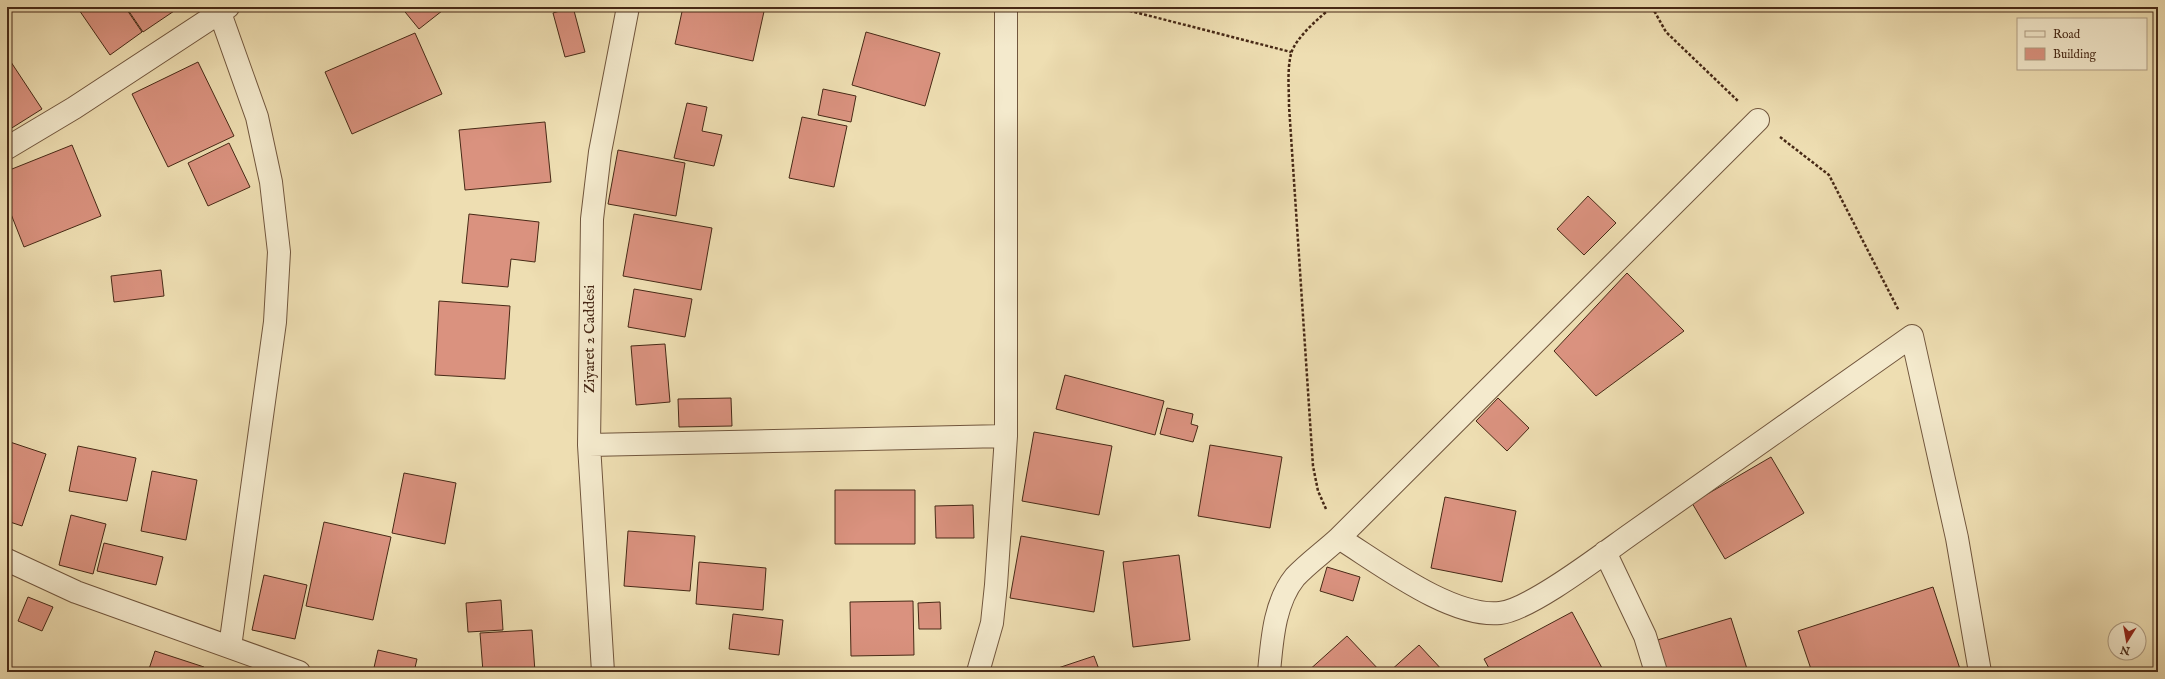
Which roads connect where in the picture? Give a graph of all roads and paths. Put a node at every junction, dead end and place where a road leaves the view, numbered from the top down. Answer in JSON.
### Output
{"nodes":[{"id":1,"x":1006,"y":7,"type":"edge"},
{"id":2,"x":1115,"y":7,"type":"edge"},
{"id":3,"x":1332,"y":7,"type":"edge"},
{"id":4,"x":1652,"y":7,"type":"edge"},
{"id":5,"x":628,"y":8,"type":"edge"},
{"id":6,"x":224,"y":10,"type":"edge"},
{"id":7,"x":1291,"y":52,"type":"junction"},
{"id":8,"x":1758,"y":120,"type":"junction"},
{"id":9,"x":7,"y":148,"type":"edge"},
{"id":10,"x":1912,"y":336,"type":"junction"},
{"id":11,"x":1006,"y":436,"type":"junction"},
{"id":12,"x":589,"y":445,"type":"junction"},
{"id":13,"x":1339,"y":538,"type":"junction"},
{"id":14,"x":1605,"y":552,"type":"junction"},
{"id":15,"x":7,"y":560,"type":"edge"},
{"id":16,"x":230,"y":647,"type":"junction"},
{"id":17,"x":299,"y":672,"type":"edge"},
{"id":18,"x":603,"y":672,"type":"edge"},
{"id":19,"x":978,"y":672,"type":"edge"},
{"id":20,"x":1269,"y":672,"type":"edge"},
{"id":21,"x":1656,"y":672,"type":"edge"},
{"id":22,"x":1980,"y":672,"type":"edge"}],
"edges":[{"from":1,"to":11,"type":"street"},
{"from":2,"to":7,"type":"path"},
{"from":3,"to":7,"type":"path"},
{"from":4,"to":8,"type":"path"},
{"from":5,"to":12,"type":"street","name":"Ziyaret 2 Caddesi"},
{"from":6,"to":9,"type":"street"},
{"from":6,"to":16,"type":"street"},
{"from":7,"to":13,"type":"path"},
{"from":8,"to":10,"type":"path"},
{"from":8,"to":13,"type":"street"},
{"from":10,"to":14,"type":"street"},
{"from":10,"to":22,"type":"street"},
{"from":11,"to":12,"type":"street"},
{"from":11,"to":19,"type":"street"},
{"from":12,"to":18,"type":"street","name":"Ziyaret 2 Caddesi"},
{"from":13,"to":14,"type":"street"},
{"from":13,"to":20,"type":"street"},
{"from":14,"to":21,"type":"street"},
{"from":15,"to":16,"type":"street"},
{"from":16,"to":17,"type":"street"}]}
